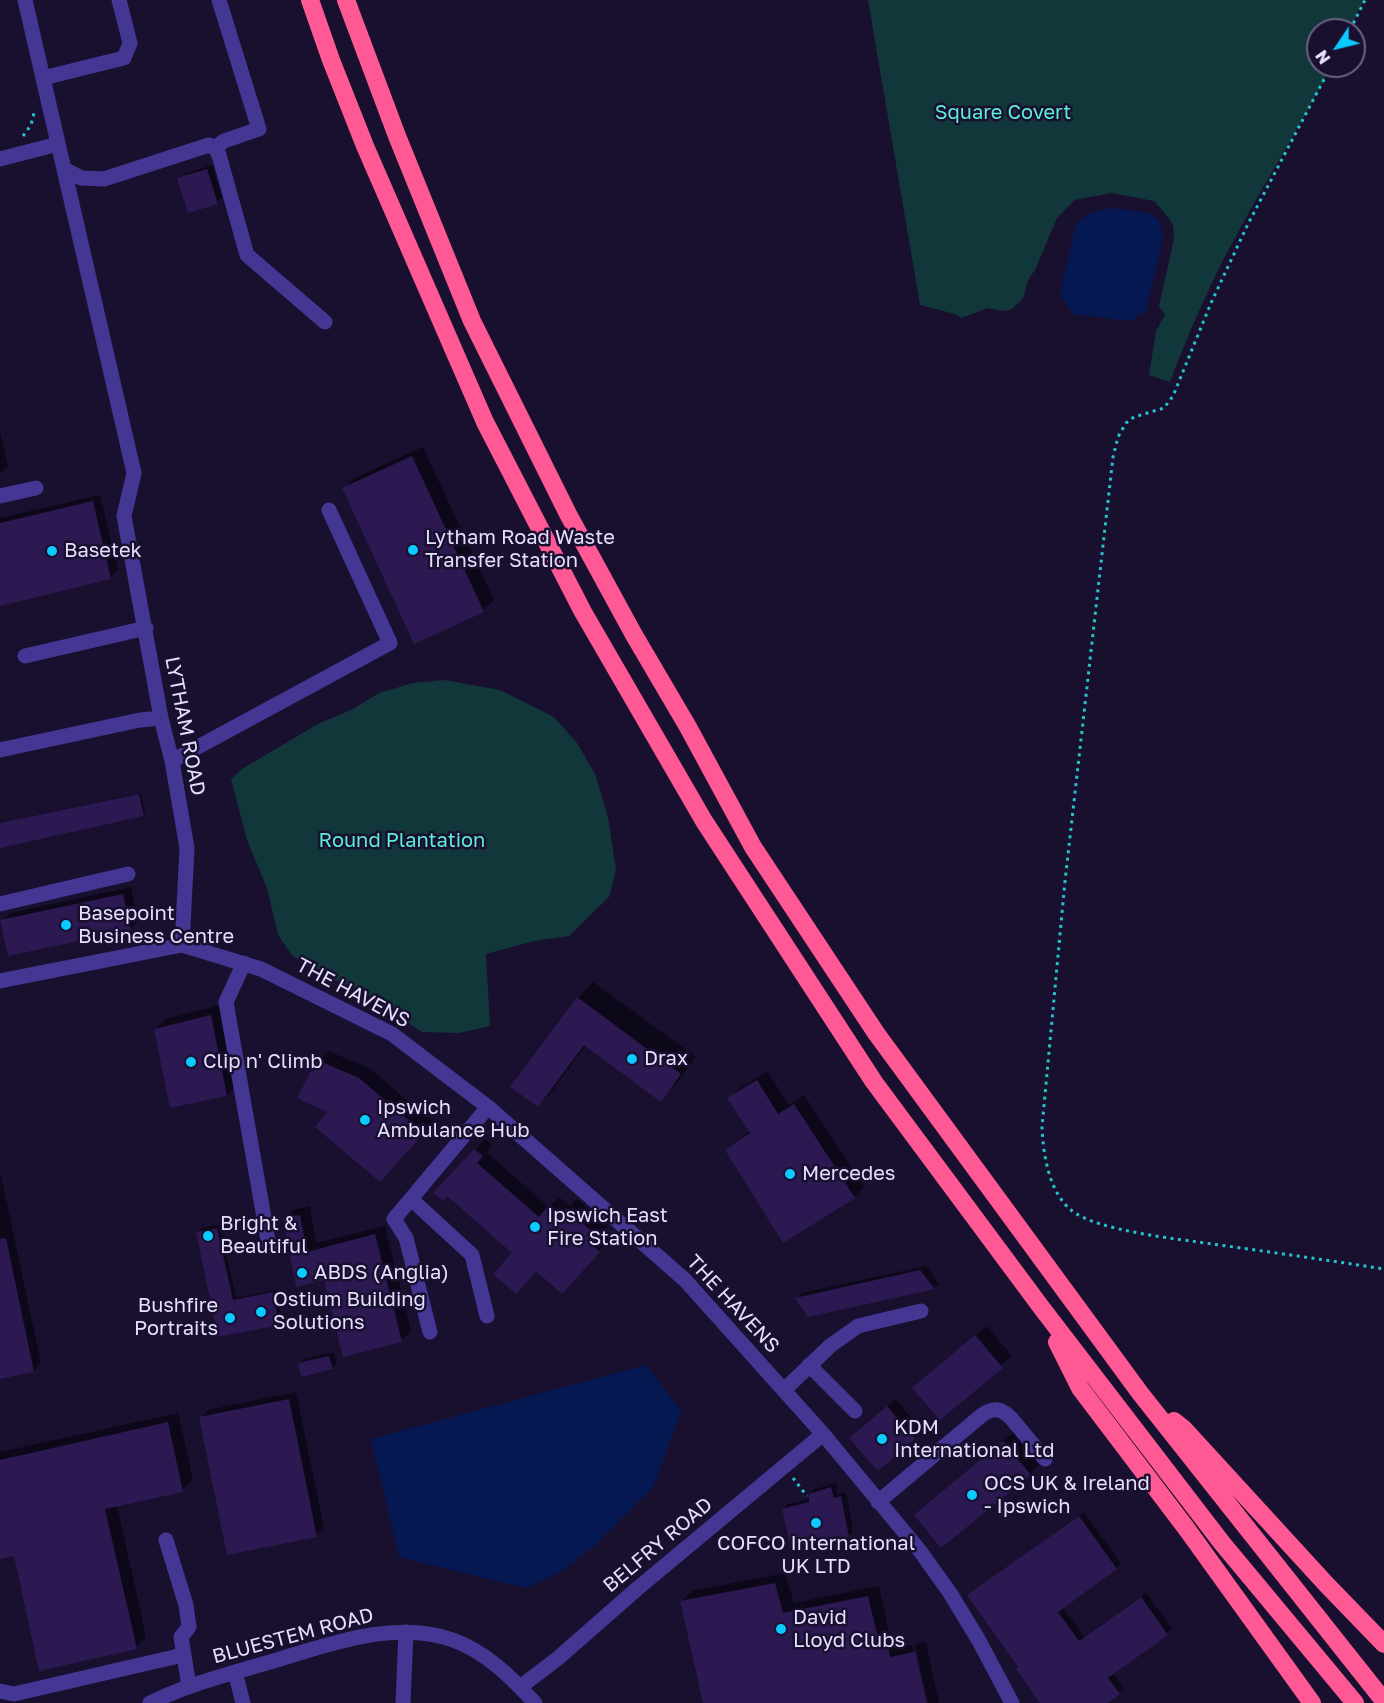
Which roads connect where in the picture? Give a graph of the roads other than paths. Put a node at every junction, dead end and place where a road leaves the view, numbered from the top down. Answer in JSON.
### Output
{"nodes":[{"id":1,"x":25,"y":0,"type":"edge"},
{"id":2,"x":119,"y":0,"type":"edge"},
{"id":3,"x":219,"y":0,"type":"edge"},
{"id":4,"x":310,"y":0,"type":"edge"},
{"id":5,"x":346,"y":0,"type":"edge"},
{"id":6,"x":43,"y":78,"type":"junction"},
{"id":7,"x":58,"y":144,"type":"junction"},
{"id":8,"x":215,"y":148,"type":"junction"},
{"id":9,"x":0,"y":159,"type":"edge"},
{"id":10,"x":64,"y":169,"type":"junction"},
{"id":11,"x":325,"y":322,"type":"dead end"},
{"id":12,"x":36,"y":488,"type":"dead end"},
{"id":13,"x":0,"y":496,"type":"edge"},
{"id":14,"x":329,"y":510,"type":"dead end"},
{"id":15,"x":146,"y":628,"type":"junction"},
{"id":16,"x":26,"y":656,"type":"dead end"},
{"id":17,"x":161,"y":718,"type":"junction"},
{"id":18,"x":0,"y":750,"type":"edge"},
{"id":19,"x":172,"y":761,"type":"junction"},
{"id":20,"x":128,"y":874,"type":"dead end"},
{"id":21,"x":0,"y":904,"type":"edge"},
{"id":22,"x":182,"y":945,"type":"junction"},
{"id":23,"x":244,"y":963,"type":"junction"},
{"id":24,"x":0,"y":981,"type":"edge"},
{"id":25,"x":488,"y":1107,"type":"junction"},
{"id":26,"x":411,"y":1199,"type":"junction"},
{"id":27,"x":269,"y":1246,"type":"dead end"},
{"id":28,"x":1041,"y":1307,"type":"junction"},
{"id":29,"x":921,"y":1311,"type":"dead end"},
{"id":30,"x":487,"y":1316,"type":"dead end"},
{"id":31,"x":430,"y":1332,"type":"dead end"},
{"id":32,"x":809,"y":1365,"type":"junction"},
{"id":33,"x":784,"y":1390,"type":"junction"},
{"id":34,"x":1140,"y":1393,"type":"junction"},
{"id":35,"x":855,"y":1411,"type":"dead end"},
{"id":36,"x":823,"y":1434,"type":"junction"},
{"id":37,"x":1045,"y":1459,"type":"dead end"},
{"id":38,"x":878,"y":1502,"type":"junction"},
{"id":39,"x":166,"y":1540,"type":"dead end"},
{"id":40,"x":406,"y":1632,"type":"junction"},
{"id":41,"x":1384,"y":1644,"type":"edge"},
{"id":42,"x":183,"y":1655,"type":"junction"},
{"id":43,"x":236,"y":1672,"type":"junction"},
{"id":44,"x":189,"y":1686,"type":"junction"},
{"id":45,"x":520,"y":1688,"type":"junction"},
{"id":46,"x":0,"y":1691,"type":"edge"},
{"id":47,"x":1384,"y":1701,"type":"edge"},
{"id":48,"x":150,"y":1703,"type":"edge"},
{"id":49,"x":243,"y":1703,"type":"edge"},
{"id":50,"x":403,"y":1703,"type":"edge"},
{"id":51,"x":535,"y":1703,"type":"edge"},
{"id":52,"x":1012,"y":1703,"type":"edge"},
{"id":53,"x":1312,"y":1703,"type":"edge"},
{"id":54,"x":1355,"y":1703,"type":"edge"}],
"edges":[{"from":1,"to":6,"type":"street"},
{"from":2,"to":6,"type":"street"},
{"from":3,"to":8,"type":"street"},
{"from":4,"to":28,"type":"highway"},
{"from":5,"to":34,"type":"highway"},
{"from":6,"to":7,"type":"street"},
{"from":7,"to":9,"type":"street"},
{"from":7,"to":10,"type":"street"},
{"from":8,"to":10,"type":"street"},
{"from":8,"to":11,"type":"street"},
{"from":10,"to":15,"type":"street","name":"LYTHAM ROAD"},
{"from":12,"to":13,"type":"street"},
{"from":14,"to":19,"type":"street"},
{"from":15,"to":16,"type":"street"},
{"from":15,"to":17,"type":"street","name":"LYTHAM ROAD"},
{"from":17,"to":18,"type":"street"},
{"from":17,"to":19,"type":"street","name":"LYTHAM ROAD"},
{"from":19,"to":22,"type":"street","name":"LYTHAM ROAD"},
{"from":20,"to":21,"type":"street"},
{"from":22,"to":23,"type":"street","name":"THE HAVENS"},
{"from":22,"to":24,"type":"street","name":"THE HAVENS"},
{"from":23,"to":25,"type":"street","name":"THE HAVENS"},
{"from":23,"to":27,"type":"street"},
{"from":25,"to":26,"type":"street"},
{"from":25,"to":33,"type":"street","name":"THE HAVENS"},
{"from":26,"to":30,"type":"street"},
{"from":26,"to":31,"type":"street"},
{"from":28,"to":53,"type":"highway"},
{"from":28,"to":54,"type":"highway"},
{"from":29,"to":32,"type":"street"},
{"from":32,"to":33,"type":"street"},
{"from":32,"to":35,"type":"street"},
{"from":33,"to":36,"type":"street","name":"THE HAVENS"},
{"from":34,"to":41,"type":"highway"},
{"from":34,"to":47,"type":"highway"},
{"from":36,"to":38,"type":"street","name":"THE HAVENS"},
{"from":36,"to":45,"type":"street","name":"BELFRY ROAD"},
{"from":37,"to":38,"type":"street"},
{"from":38,"to":52,"type":"street","name":"THE HAVENS"},
{"from":39,"to":42,"type":"street"},
{"from":40,"to":43,"type":"street","name":"BLUESTEM ROAD"},
{"from":40,"to":45,"type":"street","name":"BLUESTEM ROAD"},
{"from":40,"to":50,"type":"street"},
{"from":42,"to":44,"type":"street"},
{"from":42,"to":46,"type":"street"},
{"from":43,"to":44,"type":"street","name":"BLUESTEM ROAD"},
{"from":43,"to":49,"type":"street"},
{"from":44,"to":48,"type":"street","name":"BLUESTEM ROAD"},
{"from":45,"to":51,"type":"street","name":"BLUESTEM ROAD"}]}
